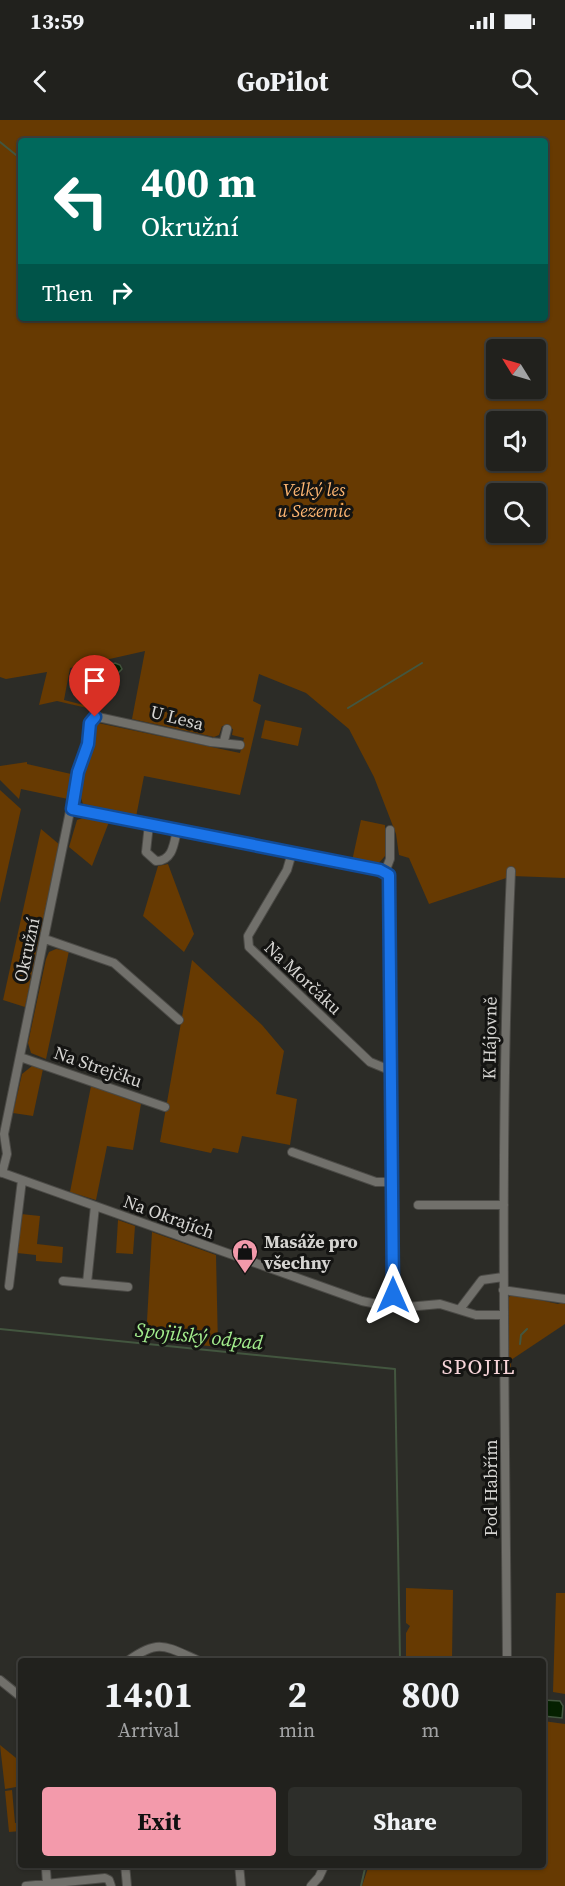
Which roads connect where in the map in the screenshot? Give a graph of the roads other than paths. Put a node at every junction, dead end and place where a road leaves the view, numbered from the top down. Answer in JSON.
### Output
{"nodes":[{"id":1,"x":227,"y":729,"type":"dead end"},
{"id":2,"x":224,"y":741,"type":"junction"},
{"id":3,"x":240,"y":745,"type":"dead end"},
{"id":4,"x":72,"y":809,"type":"junction"},
{"id":5,"x":149,"y":824,"type":"junction"},
{"id":6,"x":177,"y":830,"type":"junction"},
{"id":7,"x":390,"y":830,"type":"dead end"},
{"id":8,"x":292,"y":853,"type":"junction"},
{"id":9,"x":511,"y":871,"type":"dead end"},
{"id":10,"x":385,"y":872,"type":"junction"},
{"id":11,"x":45,"y":939,"type":"junction"},
{"id":12,"x":179,"y":1020,"type":"dead end"},
{"id":13,"x":20,"y":1056,"type":"junction"},
{"id":14,"x":392,"y":1071,"type":"junction"},
{"id":15,"x":165,"y":1107,"type":"dead end"},
{"id":16,"x":292,"y":1152,"type":"dead end"},
{"id":17,"x":1,"y":1173,"type":"edge"},
{"id":18,"x":22,"y":1180,"type":"junction"},
{"id":19,"x":393,"y":1182,"type":"junction"},
{"id":20,"x":418,"y":1205,"type":"dead end"},
{"id":21,"x":504,"y":1205,"type":"junction"},
{"id":22,"x":95,"y":1206,"type":"junction"},
{"id":23,"x":503,"y":1277,"type":"junction"},
{"id":24,"x":63,"y":1281,"type":"dead end"},
{"id":25,"x":0,"y":1282,"type":"edge"},
{"id":26,"x":87,"y":1283,"type":"junction"},
{"id":27,"x":128,"y":1287,"type":"dead end"},
{"id":28,"x":503,"y":1290,"type":"junction"},
{"id":29,"x":565,"y":1299,"type":"edge"},
{"id":30,"x":391,"y":1307,"type":"junction"},
{"id":31,"x":460,"y":1310,"type":"junction"},
{"id":32,"x":503,"y":1315,"type":"junction"},
{"id":33,"x":132,"y":1658,"type":"edge"},
{"id":34,"x":192,"y":1658,"type":"edge"},
{"id":35,"x":507,"y":1658,"type":"edge"},
{"id":36,"x":0,"y":1680,"type":"edge"},
{"id":37,"x":18,"y":1695,"type":"edge"},
{"id":38,"x":47,"y":1868,"type":"edge"},
{"id":39,"x":125,"y":1868,"type":"edge"},
{"id":40,"x":239,"y":1868,"type":"edge"},
{"id":41,"x":323,"y":1868,"type":"edge"},
{"id":42,"x":47,"y":1884,"type":"junction"},
{"id":43,"x":110,"y":1884,"type":"edge"},
{"id":44,"x":26,"y":1886,"type":"edge"},
{"id":45,"x":127,"y":1886,"type":"edge"},
{"id":46,"x":241,"y":1886,"type":"edge"},
{"id":47,"x":312,"y":1886,"type":"edge"}],
"edges":[{"from":1,"to":2,"type":"street"},
{"from":2,"to":3,"type":"street","name":"U Lesa"},
{"from":2,"to":4,"type":"street","name":"U Lesa"},
{"from":4,"to":5,"type":"street"},
{"from":4,"to":11,"type":"street","name":"Okružní"},
{"from":5,"to":6,"type":"street"},
{"from":5,"to":6,"type":"street"},
{"from":6,"to":8,"type":"street"},
{"from":7,"to":10,"type":"street"},
{"from":8,"to":10,"type":"street"},
{"from":8,"to":14,"type":"street","name":"Na Morčáku"},
{"from":9,"to":21,"type":"street","name":"K Hájovně"},
{"from":10,"to":14,"type":"street"},
{"from":11,"to":12,"type":"street"},
{"from":11,"to":13,"type":"street","name":"Okružní"},
{"from":13,"to":15,"type":"street","name":"Na Strejčku"},
{"from":13,"to":17,"type":"street","name":"Okružní"},
{"from":14,"to":19,"type":"street"},
{"from":16,"to":19,"type":"street"},
{"from":17,"to":18,"type":"street","name":"Na Okrajích"},
{"from":18,"to":22,"type":"street","name":"Na Okrajích"},
{"from":18,"to":25,"type":"street"},
{"from":19,"to":30,"type":"street"},
{"from":20,"to":21,"type":"street"},
{"from":21,"to":23,"type":"street","name":"K Hájovně"},
{"from":22,"to":26,"type":"street"},
{"from":22,"to":30,"type":"street","name":"Na Okrajích"},
{"from":23,"to":28,"type":"street","name":"K Hájovně"},
{"from":23,"to":31,"type":"street"},
{"from":24,"to":26,"type":"street"},
{"from":26,"to":27,"type":"street"},
{"from":28,"to":29,"type":"street"},
{"from":28,"to":32,"type":"street","name":"K Hájovně"},
{"from":30,"to":31,"type":"street","name":"Na Okrajích"},
{"from":31,"to":32,"type":"street","name":"Na Okrajích"},
{"from":32,"to":35,"type":"street","name":"Pod Habřím"},
{"from":33,"to":34,"type":"street"},
{"from":36,"to":37,"type":"street"},
{"from":38,"to":42,"type":"street"},
{"from":39,"to":45,"type":"street"},
{"from":40,"to":46,"type":"street"},
{"from":41,"to":47,"type":"street"},
{"from":42,"to":43,"type":"street"},
{"from":42,"to":44,"type":"street"}]}
